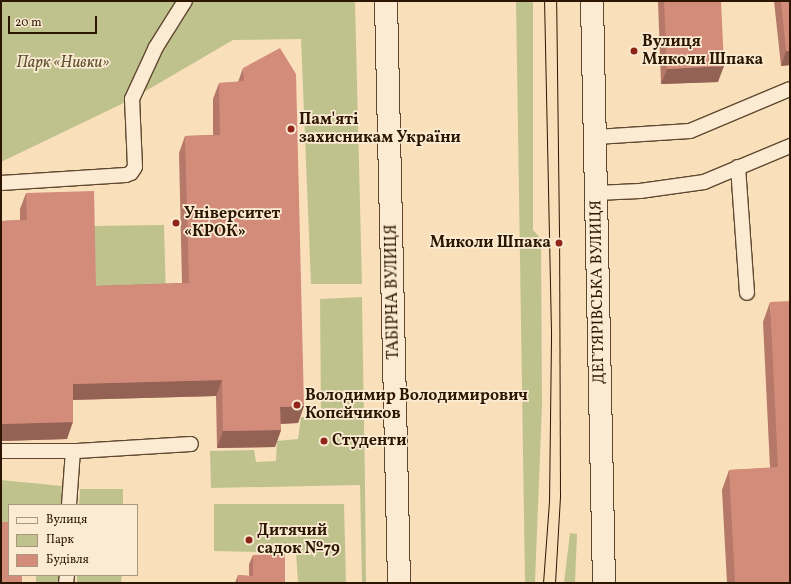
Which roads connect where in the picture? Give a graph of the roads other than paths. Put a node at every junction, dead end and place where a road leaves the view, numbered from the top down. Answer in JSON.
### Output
{"nodes":[{"id":1,"x":185,"y":1,"type":"edge"},
{"id":2,"x":386,"y":1,"type":"edge"},
{"id":3,"x":592,"y":1,"type":"edge"},
{"id":4,"x":790,"y":89,"type":"edge"},
{"id":5,"x":596,"y":137,"type":"junction"},
{"id":6,"x":790,"y":146,"type":"edge"},
{"id":7,"x":738,"y":167,"type":"junction"},
{"id":8,"x":1,"y":183,"type":"edge"},
{"id":9,"x":596,"y":193,"type":"junction"},
{"id":10,"x":747,"y":293,"type":"dead end"},
{"id":11,"x":191,"y":444,"type":"dead end"},
{"id":12,"x":1,"y":451,"type":"edge"},
{"id":13,"x":73,"y":451,"type":"junction"},
{"id":14,"x":69,"y":504,"type":"edge"},
{"id":15,"x":399,"y":583,"type":"edge"},
{"id":16,"x":604,"y":583,"type":"edge"}],
"edges":[{"from":1,"to":8,"type":"lane"},
{"from":2,"to":15,"type":"main road","name":"ТАБІРНА ВУЛИЦЯ"},
{"from":3,"to":5,"type":"main road","name":"ДЕГТЯРІВСЬКА ВУЛИЦЯ"},
{"from":4,"to":5,"type":"lane"},
{"from":5,"to":9,"type":"main road","name":"ДЕГТЯРІВСЬКА ВУЛИЦЯ"},
{"from":6,"to":7,"type":"lane"},
{"from":7,"to":9,"type":"lane"},
{"from":7,"to":10,"type":"lane"},
{"from":9,"to":16,"type":"main road","name":"ДЕГТЯРІВСЬКА ВУЛИЦЯ"},
{"from":11,"to":13,"type":"lane"},
{"from":12,"to":13,"type":"lane"},
{"from":13,"to":14,"type":"lane"}]}
